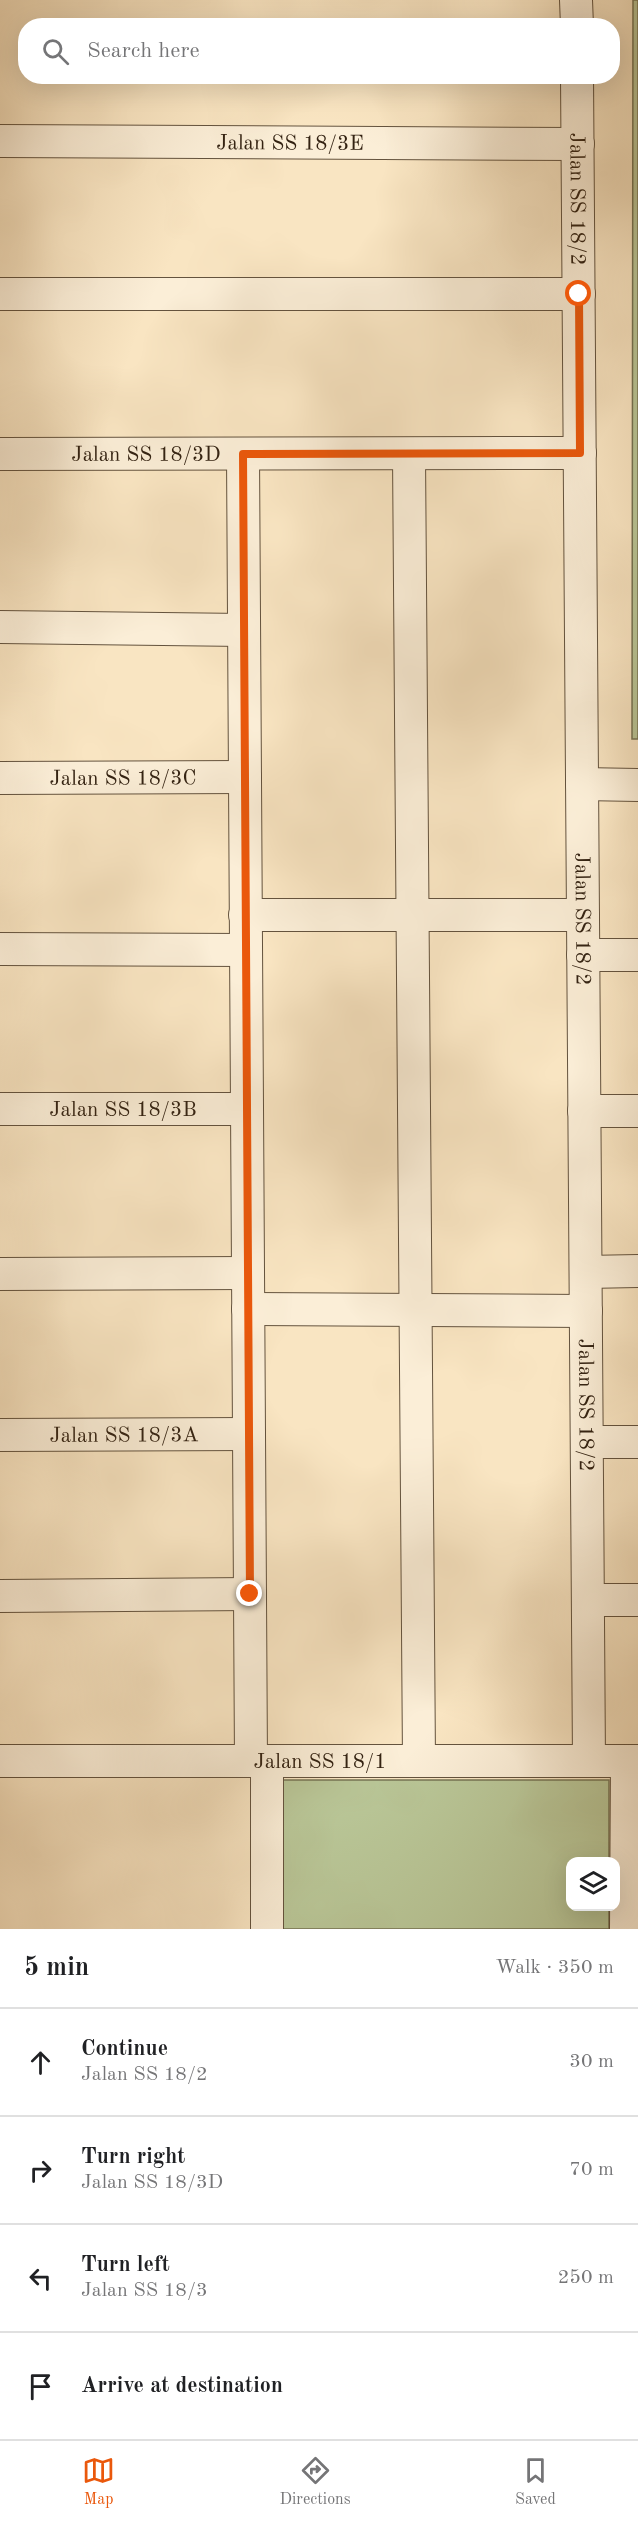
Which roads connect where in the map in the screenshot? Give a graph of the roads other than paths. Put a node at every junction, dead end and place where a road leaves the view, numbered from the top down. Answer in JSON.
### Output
{"nodes":[{"id":1,"x":576,"y":0,"type":"edge"},
{"id":2,"x":577,"y":18,"type":"edge"},
{"id":3,"x":577,"y":84,"type":"edge"},
{"id":4,"x":0,"y":141,"type":"edge"},
{"id":5,"x":578,"y":144,"type":"junction"},
{"id":6,"x":0,"y":294,"type":"edge"},
{"id":7,"x":579,"y":294,"type":"junction"},
{"id":8,"x":580,"y":453,"type":"junction"},
{"id":9,"x":0,"y":454,"type":"edge"},
{"id":10,"x":243,"y":454,"type":"junction"},
{"id":11,"x":409,"y":454,"type":"junction"},
{"id":12,"x":0,"y":627,"type":"edge"},
{"id":13,"x":244,"y":630,"type":"junction"},
{"id":14,"x":245,"y":777,"type":"junction"},
{"id":15,"x":0,"y":778,"type":"edge"},
{"id":16,"x":582,"y":784,"type":"junction"},
{"id":17,"x":638,"y":785,"type":"edge"},
{"id":18,"x":245,"y":915,"type":"junction"},
{"id":19,"x":412,"y":915,"type":"junction"},
{"id":20,"x":584,"y":915,"type":"junction"},
{"id":21,"x":0,"y":949,"type":"edge"},
{"id":22,"x":246,"y":950,"type":"junction"},
{"id":23,"x":584,"y":955,"type":"junction"},
{"id":24,"x":638,"y":955,"type":"edge"},
{"id":25,"x":247,"y":1108,"type":"junction"},
{"id":26,"x":0,"y":1109,"type":"edge"},
{"id":27,"x":585,"y":1111,"type":"junction"},
{"id":28,"x":638,"y":1111,"type":"edge"},
{"id":29,"x":638,"y":1271,"type":"edge"},
{"id":30,"x":585,"y":1272,"type":"junction"},
{"id":31,"x":248,"y":1273,"type":"junction"},
{"id":32,"x":0,"y":1274,"type":"edge"},
{"id":33,"x":248,"y":1309,"type":"junction"},
{"id":34,"x":415,"y":1311,"type":"junction"},
{"id":35,"x":586,"y":1311,"type":"junction"},
{"id":36,"x":249,"y":1434,"type":"junction"},
{"id":37,"x":0,"y":1435,"type":"edge"},
{"id":38,"x":587,"y":1442,"type":"junction"},
{"id":39,"x":638,"y":1442,"type":"edge"},
{"id":40,"x":250,"y":1594,"type":"junction"},
{"id":41,"x":0,"y":1596,"type":"edge"},
{"id":42,"x":588,"y":1600,"type":"junction"},
{"id":43,"x":638,"y":1600,"type":"edge"},
{"id":44,"x":0,"y":1761,"type":"edge"},
{"id":45,"x":259,"y":1761,"type":"junction"},
{"id":46,"x":419,"y":1761,"type":"junction"},
{"id":47,"x":589,"y":1761,"type":"junction"},
{"id":48,"x":632,"y":1761,"type":"edge"},
{"id":49,"x":267,"y":1929,"type":"edge"},
{"id":50,"x":626,"y":1929,"type":"edge"}],
"edges":[{"from":1,"to":2,"type":"street"},
{"from":3,"to":5,"type":"street","name":"Jalan SS 18/2"},
{"from":4,"to":5,"type":"street","name":"Jalan SS 18/3E"},
{"from":5,"to":7,"type":"street","name":"Jalan SS 18/2"},
{"from":6,"to":7,"type":"street"},
{"from":7,"to":8,"type":"street","name":"Jalan SS 18/2"},
{"from":8,"to":11,"type":"street","name":"Jalan SS 18/3D"},
{"from":8,"to":16,"type":"street","name":"Jalan SS 18/2"},
{"from":9,"to":10,"type":"street","name":"Jalan SS 18/3D"},
{"from":10,"to":11,"type":"street","name":"Jalan SS 18/3D"},
{"from":10,"to":13,"type":"street"},
{"from":11,"to":19,"type":"street"},
{"from":12,"to":13,"type":"street"},
{"from":13,"to":14,"type":"street"},
{"from":14,"to":15,"type":"street","name":"Jalan SS 18/3C"},
{"from":14,"to":18,"type":"street"},
{"from":16,"to":17,"type":"street"},
{"from":16,"to":20,"type":"street","name":"Jalan SS 18/2"},
{"from":18,"to":19,"type":"street"},
{"from":18,"to":22,"type":"street"},
{"from":19,"to":20,"type":"street"},
{"from":19,"to":34,"type":"street"},
{"from":20,"to":23,"type":"street","name":"Jalan SS 18/2"},
{"from":21,"to":22,"type":"street"},
{"from":22,"to":25,"type":"street"},
{"from":23,"to":24,"type":"street"},
{"from":23,"to":27,"type":"street","name":"Jalan SS 18/2"},
{"from":25,"to":26,"type":"street","name":"Jalan SS 18/3B"},
{"from":25,"to":31,"type":"street"},
{"from":27,"to":28,"type":"street"},
{"from":27,"to":30,"type":"street","name":"Jalan SS 18/2"},
{"from":29,"to":30,"type":"street"},
{"from":30,"to":35,"type":"street","name":"Jalan SS 18/2"},
{"from":31,"to":32,"type":"street"},
{"from":31,"to":33,"type":"street"},
{"from":33,"to":34,"type":"street"},
{"from":33,"to":36,"type":"street"},
{"from":34,"to":35,"type":"street"},
{"from":34,"to":46,"type":"street"},
{"from":35,"to":38,"type":"street","name":"Jalan SS 18/2"},
{"from":36,"to":37,"type":"street","name":"Jalan SS 18/3A"},
{"from":36,"to":40,"type":"street"},
{"from":38,"to":39,"type":"street"},
{"from":38,"to":42,"type":"street","name":"Jalan SS 18/2"},
{"from":40,"to":41,"type":"street"},
{"from":40,"to":45,"type":"street"},
{"from":42,"to":43,"type":"street"},
{"from":42,"to":47,"type":"street","name":"Jalan SS 18/2"},
{"from":44,"to":45,"type":"street","name":"Jalan SS 18/1"},
{"from":45,"to":46,"type":"street","name":"Jalan SS 18/1"},
{"from":45,"to":49,"type":"street"},
{"from":46,"to":47,"type":"street","name":"Jalan SS 18/1"},
{"from":47,"to":48,"type":"street","name":"Jalan SS 18/1"},
{"from":48,"to":50,"type":"street"}]}
